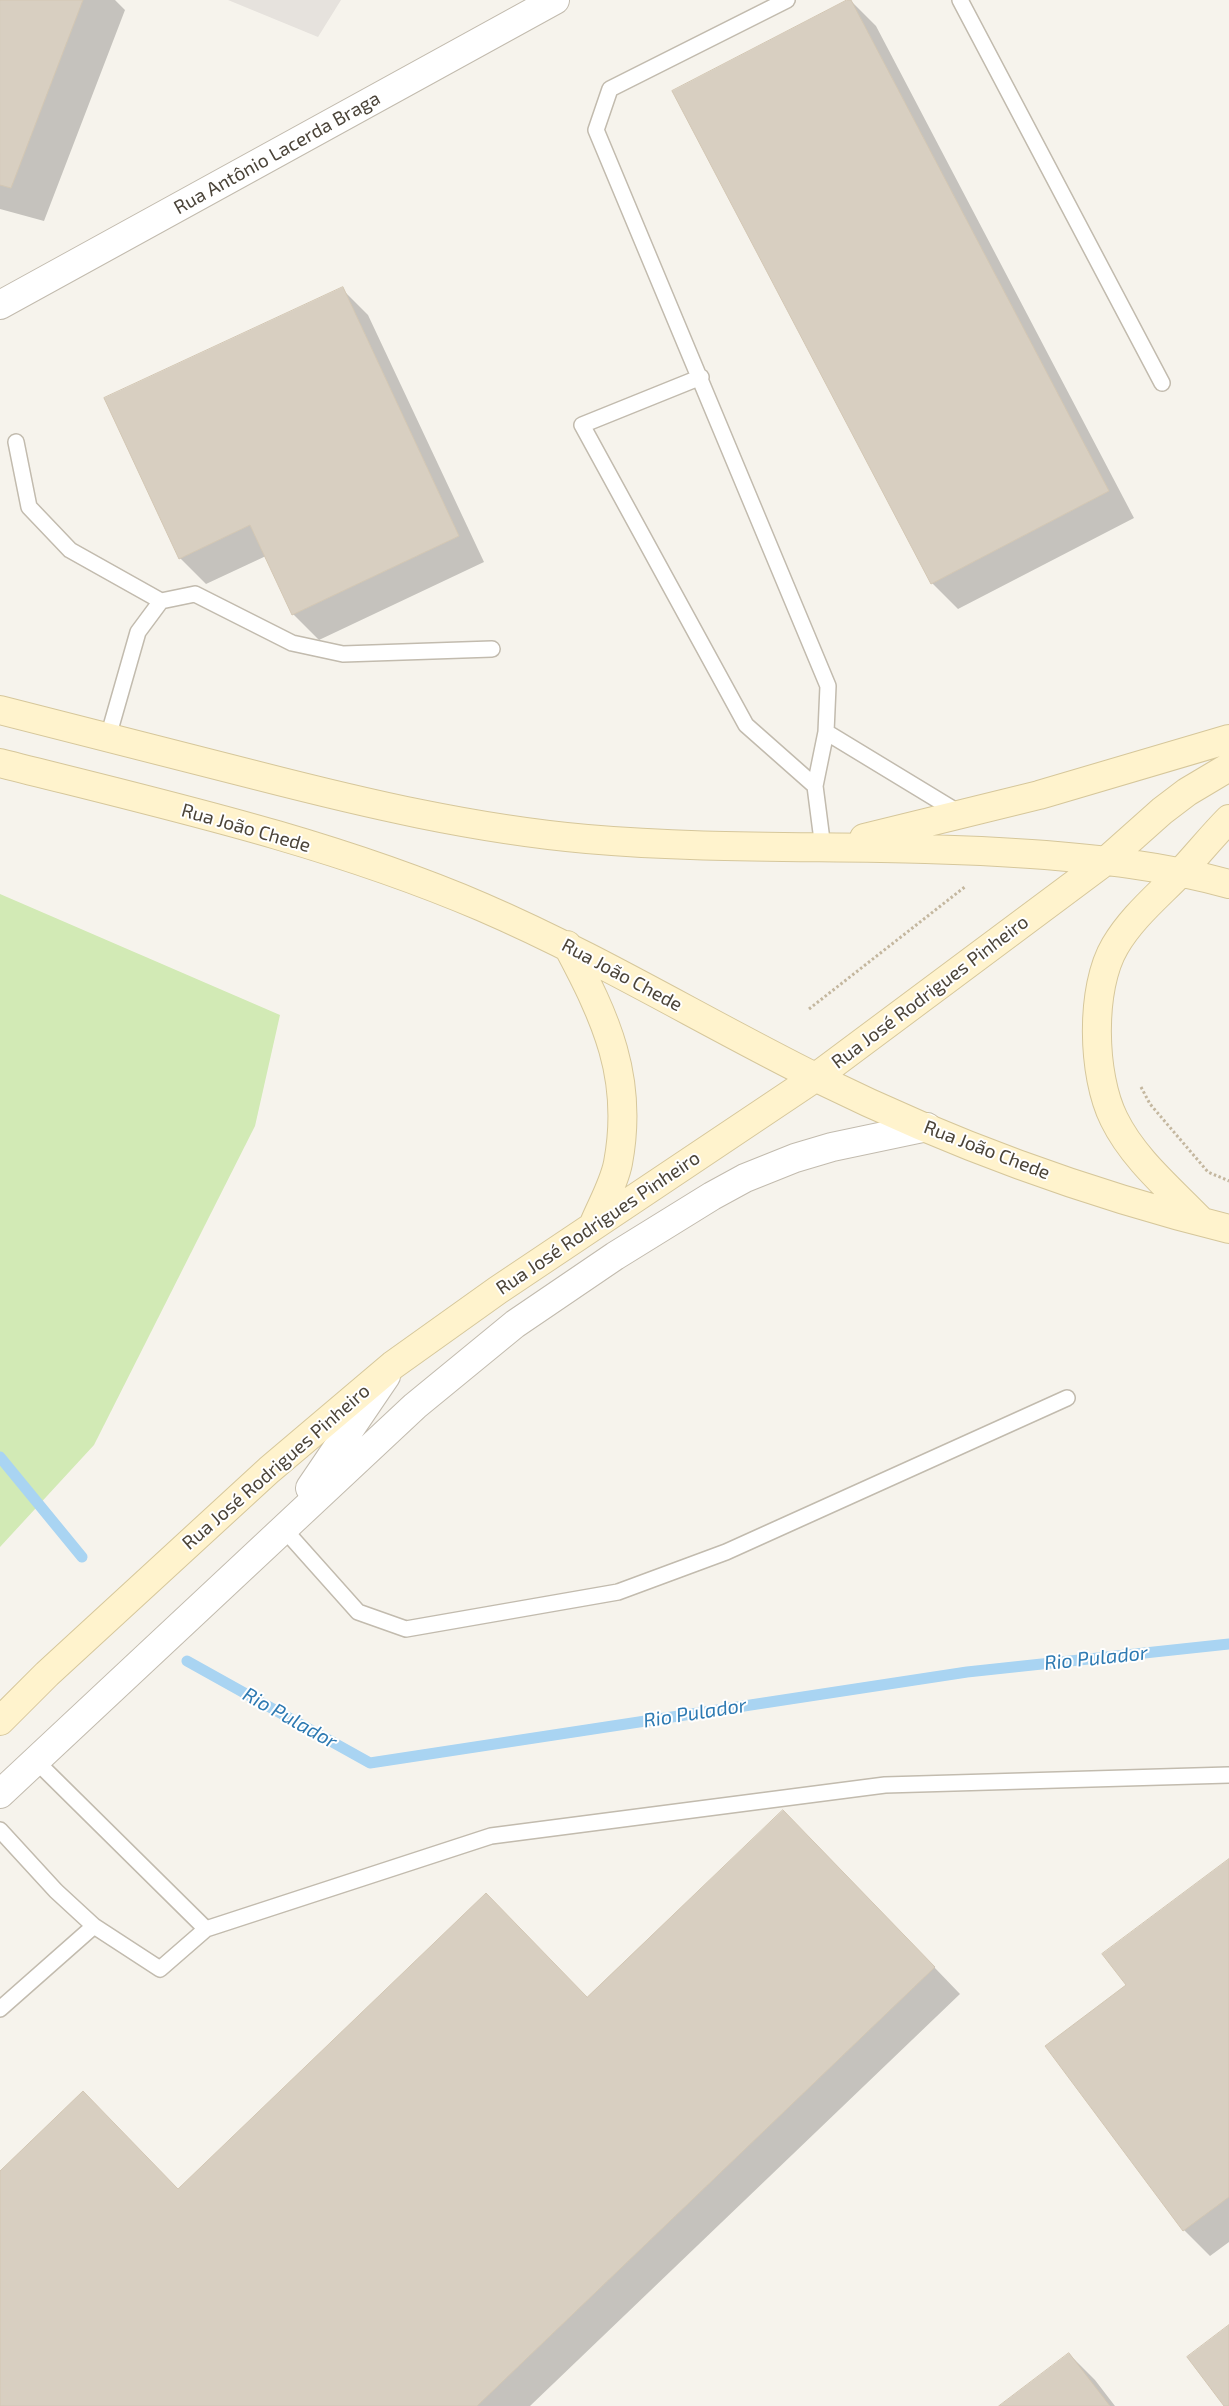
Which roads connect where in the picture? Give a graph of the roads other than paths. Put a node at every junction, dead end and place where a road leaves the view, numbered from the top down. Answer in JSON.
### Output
{"nodes":[{"id":1,"x":555,"y":0,"type":"edge"},
{"id":2,"x":787,"y":0,"type":"edge"},
{"id":3,"x":960,"y":0,"type":"edge"},
{"id":4,"x":0,"y":305,"type":"edge"},
{"id":5,"x":701,"y":377,"type":"junction"},
{"id":6,"x":1162,"y":383,"type":"dead end"},
{"id":7,"x":16,"y":442,"type":"dead end"},
{"id":8,"x":161,"y":601,"type":"junction"},
{"id":9,"x":492,"y":649,"type":"dead end"},
{"id":10,"x":0,"y":710,"type":"edge"},
{"id":11,"x":826,"y":732,"type":"junction"},
{"id":12,"x":108,"y":737,"type":"junction"},
{"id":13,"x":1229,"y":739,"type":"edge"},
{"id":14,"x":0,"y":763,"type":"edge"},
{"id":15,"x":1229,"y":768,"type":"edge"},
{"id":16,"x":815,"y":786,"type":"junction"},
{"id":17,"x":961,"y":814,"type":"junction"},
{"id":18,"x":1229,"y":819,"type":"edge"},
{"id":19,"x":823,"y":848,"type":"junction"},
{"id":20,"x":1107,"y":860,"type":"junction"},
{"id":21,"x":1182,"y":871,"type":"junction"},
{"id":22,"x":1229,"y":884,"type":"edge"},
{"id":23,"x":567,"y":945,"type":"junction"},
{"id":24,"x":816,"y":1078,"type":"junction"},
{"id":25,"x":927,"y":1127,"type":"junction"},
{"id":26,"x":1202,"y":1222,"type":"junction"},
{"id":27,"x":593,"y":1226,"type":"junction"},
{"id":28,"x":1229,"y":1229,"type":"edge"},
{"id":29,"x":393,"y":1365,"type":"junction"},
{"id":30,"x":1066,"y":1398,"type":"dead end"},
{"id":31,"x":283,"y":1528,"type":"junction"},
{"id":32,"x":0,"y":1720,"type":"edge"},
{"id":33,"x":35,"y":1760,"type":"junction"},
{"id":34,"x":1229,"y":1775,"type":"edge"},
{"id":35,"x":0,"y":1794,"type":"edge"},
{"id":36,"x":0,"y":1830,"type":"edge"},
{"id":37,"x":94,"y":1926,"type":"junction"},
{"id":38,"x":206,"y":1929,"type":"junction"},
{"id":39,"x":0,"y":2009,"type":"edge"}],
"edges":[{"from":1,"to":4,"type":"street","name":"Rua Antônio Lacerda Braga"},
{"from":2,"to":5,"type":"lane"},
{"from":3,"to":6,"type":"lane"},
{"from":5,"to":11,"type":"lane"},
{"from":5,"to":16,"type":"lane"},
{"from":7,"to":8,"type":"lane"},
{"from":8,"to":9,"type":"lane"},
{"from":8,"to":12,"type":"lane"},
{"from":10,"to":12,"type":"main road"},
{"from":11,"to":16,"type":"lane"},
{"from":11,"to":17,"type":"lane"},
{"from":12,"to":19,"type":"main road"},
{"from":13,"to":17,"type":"main road"},
{"from":14,"to":23,"type":"main road","name":"Rua João Chede"},
{"from":15,"to":20,"type":"main road","name":"Rua José Rodrigues Pinheiro"},
{"from":16,"to":19,"type":"lane"},
{"from":17,"to":19,"type":"main road"},
{"from":18,"to":21,"type":"main road"},
{"from":19,"to":20,"type":"main road"},
{"from":20,"to":21,"type":"main road"},
{"from":20,"to":24,"type":"main road","name":"Rua José Rodrigues Pinheiro"},
{"from":21,"to":22,"type":"main road"},
{"from":21,"to":26,"type":"main road"},
{"from":23,"to":24,"type":"main road","name":"Rua João Chede"},
{"from":23,"to":27,"type":"main road"},
{"from":24,"to":25,"type":"main road","name":"Rua João Chede"},
{"from":24,"to":27,"type":"main road","name":"Rua José Rodrigues Pinheiro"},
{"from":25,"to":26,"type":"main road","name":"Rua João Chede"},
{"from":25,"to":31,"type":"street"},
{"from":26,"to":28,"type":"main road","name":"Rua João Chede"},
{"from":27,"to":29,"type":"main road","name":"Rua José Rodrigues Pinheiro"},
{"from":29,"to":31,"type":"street"},
{"from":29,"to":32,"type":"main road","name":"Rua José Rodrigues Pinheiro"},
{"from":30,"to":31,"type":"lane"},
{"from":31,"to":33,"type":"street"},
{"from":33,"to":35,"type":"street"},
{"from":33,"to":38,"type":"lane"},
{"from":34,"to":38,"type":"lane"},
{"from":36,"to":37,"type":"lane"},
{"from":37,"to":38,"type":"lane"},
{"from":37,"to":39,"type":"lane"}]}
